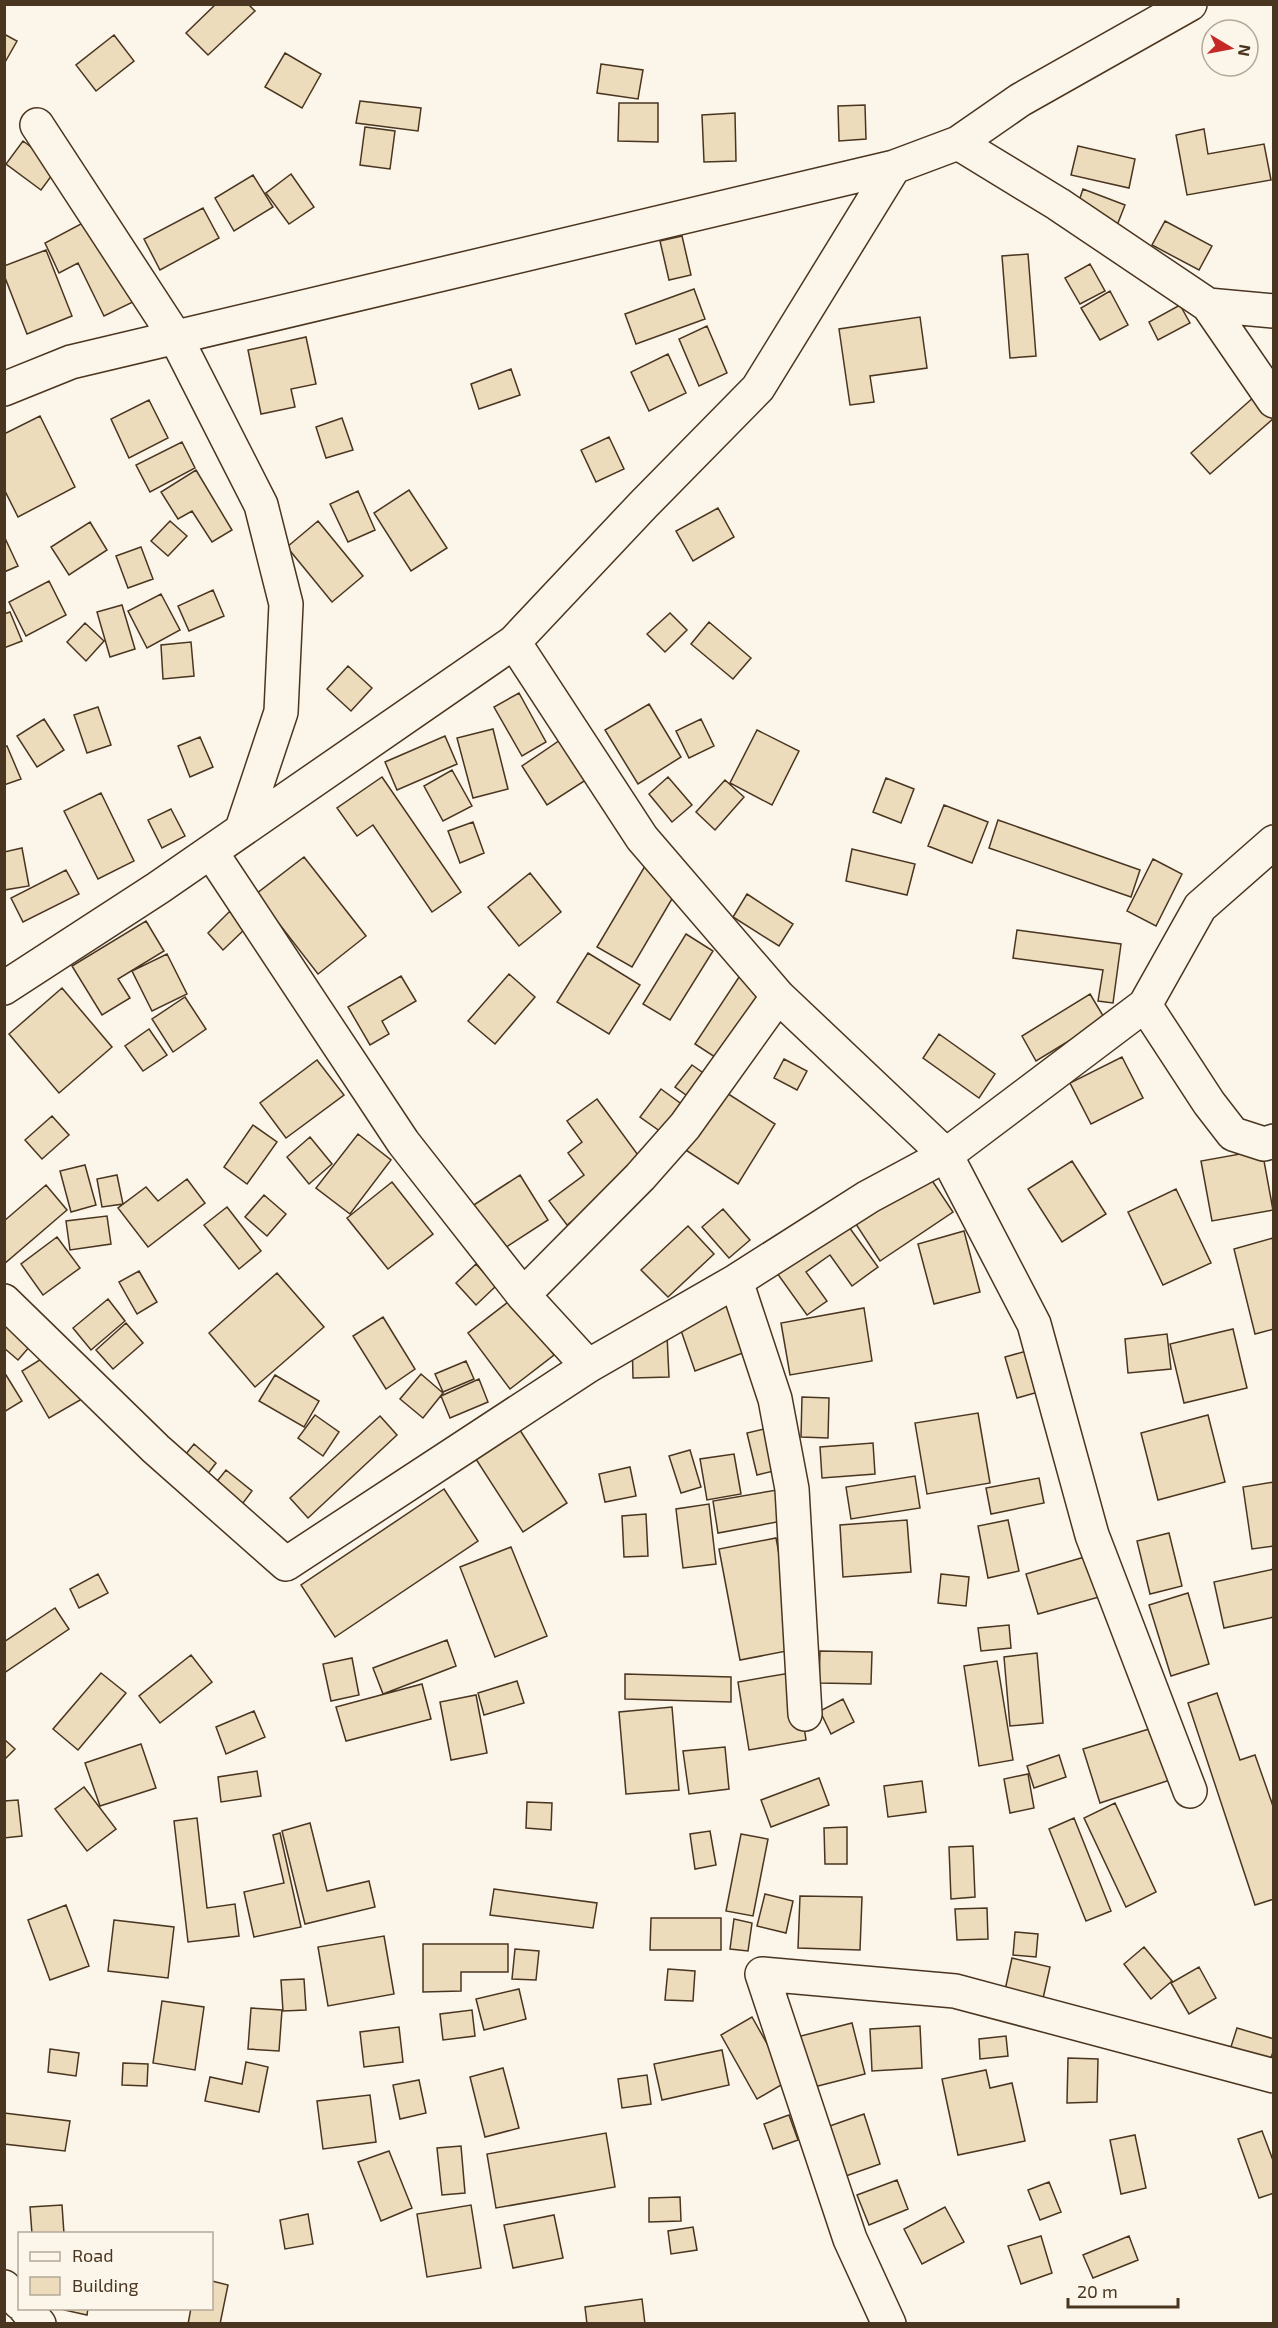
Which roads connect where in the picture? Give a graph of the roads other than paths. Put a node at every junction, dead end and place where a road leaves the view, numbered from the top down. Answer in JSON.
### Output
{"nodes":[{"id":1,"x":1191,"y":4,"type":"edge"},
{"id":2,"x":37,"y":125,"type":"dead end"},
{"id":3,"x":958,"y":143,"type":"junction"},
{"id":4,"x":894,"y":167,"type":"junction"},
{"id":5,"x":1208,"y":305,"type":"junction"},
{"id":6,"x":1274,"y":310,"type":"edge"},
{"id":7,"x":176,"y":338,"type":"junction"},
{"id":8,"x":4,"y":389,"type":"edge"},
{"id":9,"x":1274,"y":401,"type":"edge"},
{"id":10,"x":514,"y":642,"type":"junction"},
{"id":11,"x":242,"y":829,"type":"junction"},
{"id":12,"x":1274,"y":842,"type":"edge"},
{"id":13,"x":211,"y":852,"type":"junction"},
{"id":14,"x":4,"y":988,"type":"edge"},
{"id":15,"x":778,"y":996,"type":"junction"},
{"id":16,"x":1145,"y":1005,"type":"junction"},
{"id":17,"x":1274,"y":1141,"type":"edge"},
{"id":18,"x":946,"y":1155,"type":"junction"},
{"id":19,"x":736,"y":1281,"type":"junction"},
{"id":20,"x":523,"y":1295,"type":"junction"},
{"id":21,"x":4,"y":1301,"type":"edge"},
{"id":22,"x":588,"y":1366,"type":"junction"},
{"id":23,"x":805,"y":1714,"type":"dead end"},
{"id":24,"x":1190,"y":1791,"type":"dead end"},
{"id":25,"x":1274,"y":2076,"type":"edge"},
{"id":26,"x":4,"y":2287,"type":"edge"},
{"id":27,"x":18,"y":2301,"type":"edge"},
{"id":28,"x":27,"y":2310,"type":"edge"},
{"id":29,"x":39,"y":2324,"type":"edge"},
{"id":30,"x":889,"y":2324,"type":"edge"}],
"edges":[{"from":1,"to":3,"type":"street"},
{"from":2,"to":7,"type":"street"},
{"from":3,"to":4,"type":"street"},
{"from":3,"to":5,"type":"street"},
{"from":4,"to":7,"type":"street"},
{"from":4,"to":10,"type":"street"},
{"from":5,"to":6,"type":"street"},
{"from":5,"to":9,"type":"street"},
{"from":7,"to":8,"type":"street"},
{"from":7,"to":11,"type":"street"},
{"from":10,"to":11,"type":"street"},
{"from":10,"to":15,"type":"street"},
{"from":11,"to":13,"type":"street"},
{"from":12,"to":16,"type":"street"},
{"from":13,"to":14,"type":"street"},
{"from":13,"to":20,"type":"street"},
{"from":15,"to":18,"type":"street"},
{"from":15,"to":20,"type":"street"},
{"from":16,"to":17,"type":"street"},
{"from":16,"to":18,"type":"street"},
{"from":18,"to":19,"type":"street"},
{"from":18,"to":24,"type":"street"},
{"from":19,"to":22,"type":"street"},
{"from":19,"to":23,"type":"street"},
{"from":20,"to":22,"type":"street"},
{"from":21,"to":22,"type":"street"},
{"from":25,"to":30,"type":"street"},
{"from":26,"to":27,"type":"street"},
{"from":28,"to":29,"type":"street"}]}
